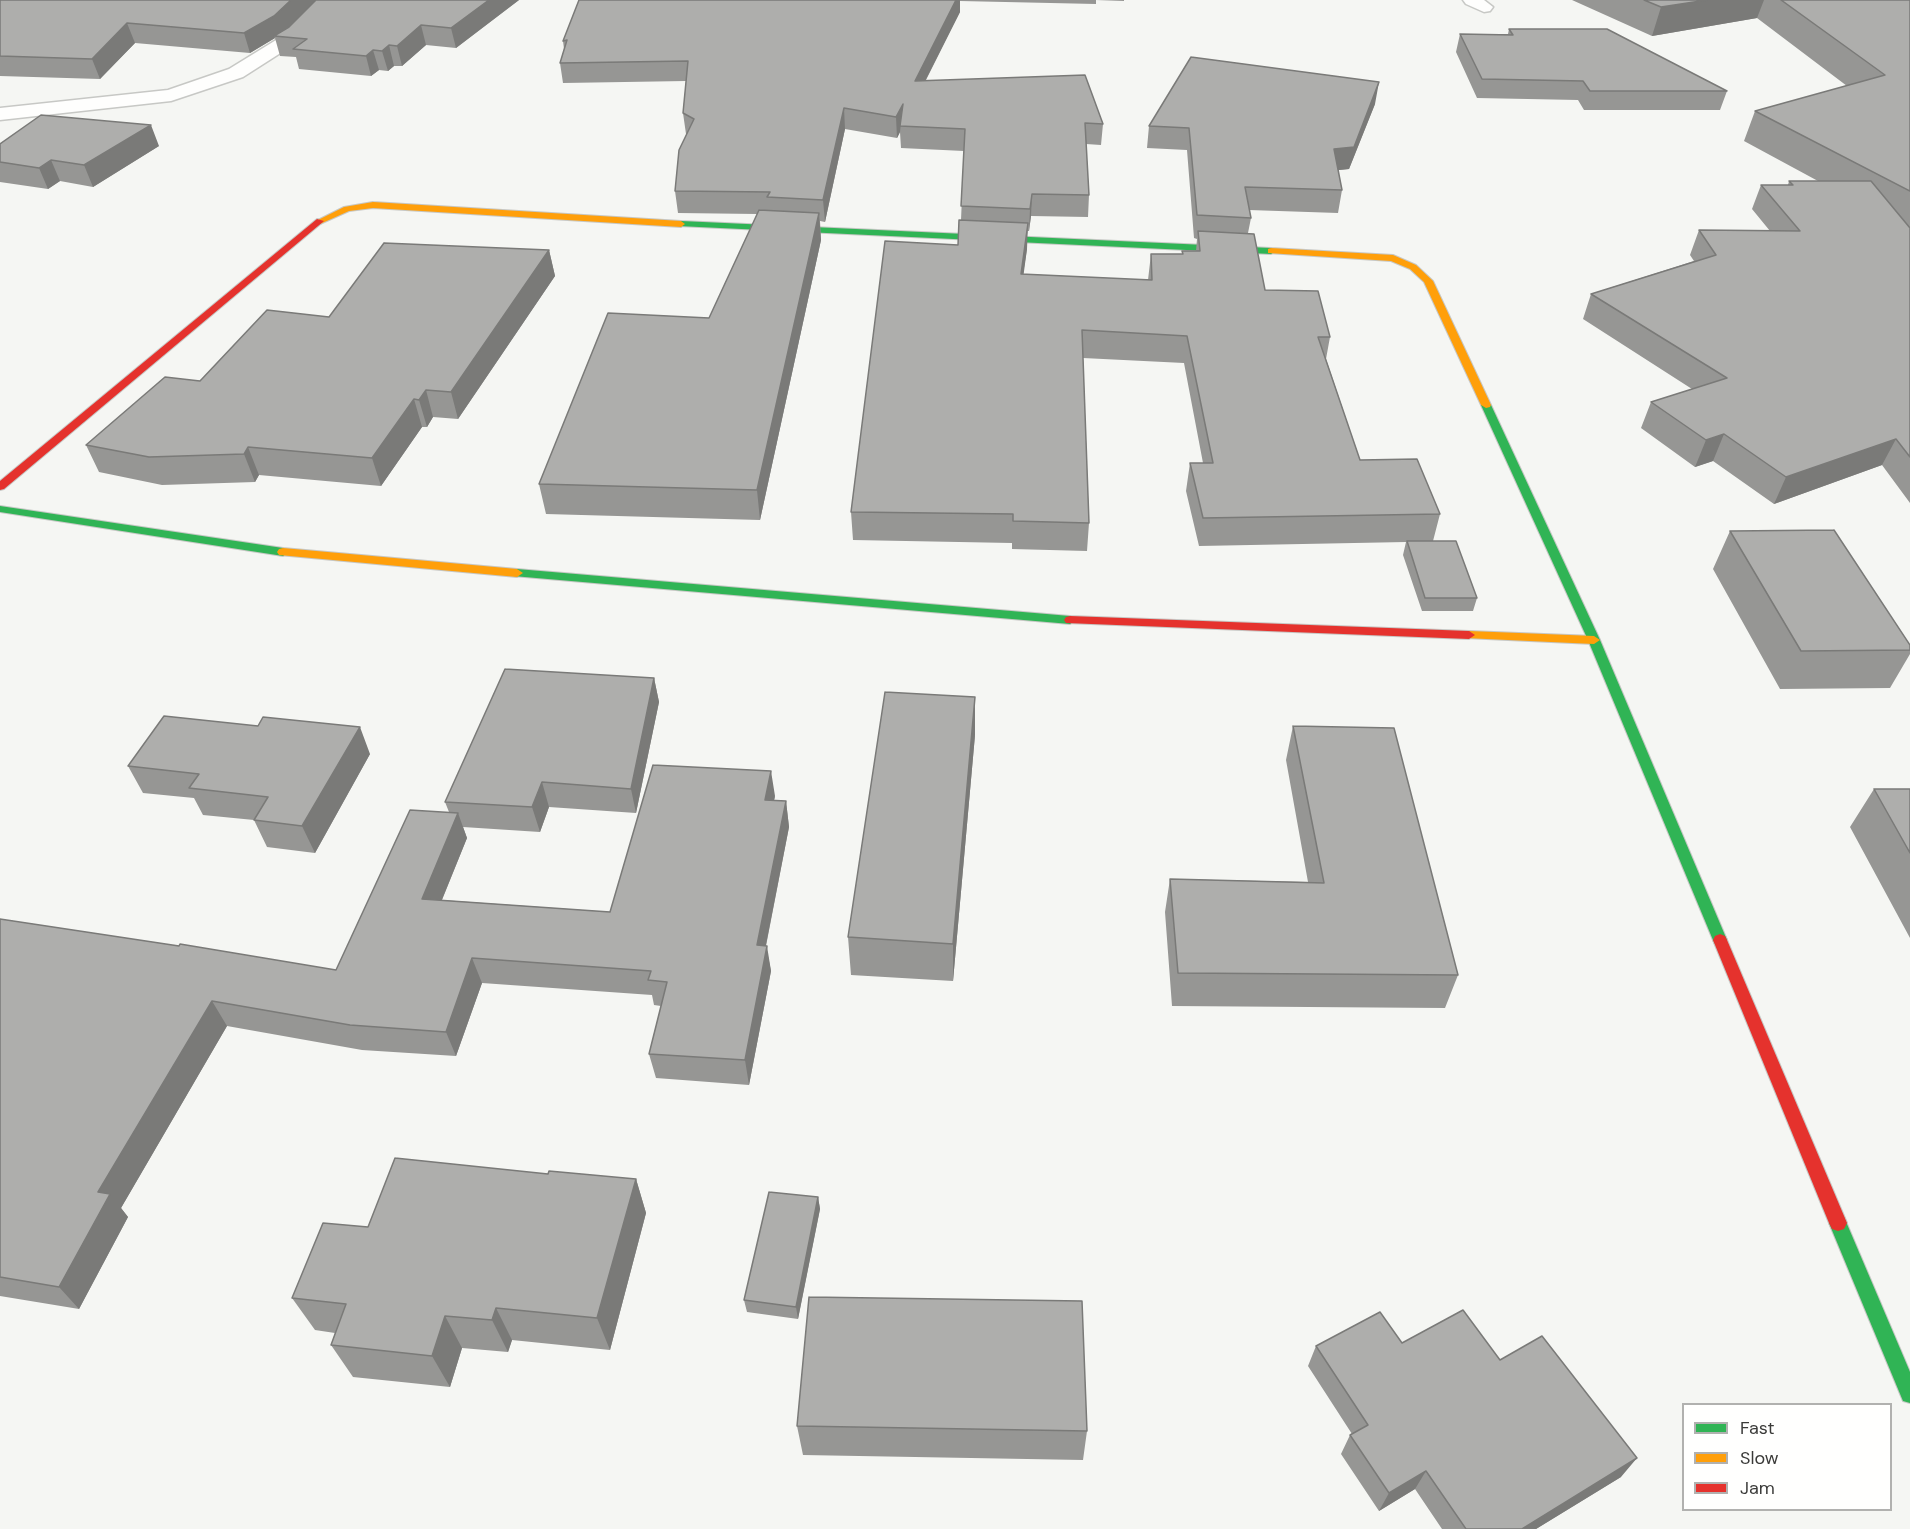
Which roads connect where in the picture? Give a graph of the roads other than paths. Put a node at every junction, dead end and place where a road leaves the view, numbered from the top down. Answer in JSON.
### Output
{"nodes":[{"id":1,"x":330,"y":0,"type":"edge"},
{"id":2,"x":0,"y":114,"type":"edge"},
{"id":3,"x":0,"y":487,"type":"edge"},
{"id":4,"x":0,"y":509,"type":"edge"},
{"id":5,"x":1594,"y":640,"type":"junction"},
{"id":6,"x":1910,"y":1394,"type":"edge"}],
"edges":[{"from":1,"to":2,"type":"street"},
{"from":3,"to":5,"type":"street"},
{"from":4,"to":5,"type":"street"},
{"from":5,"to":6,"type":"street"}]}
